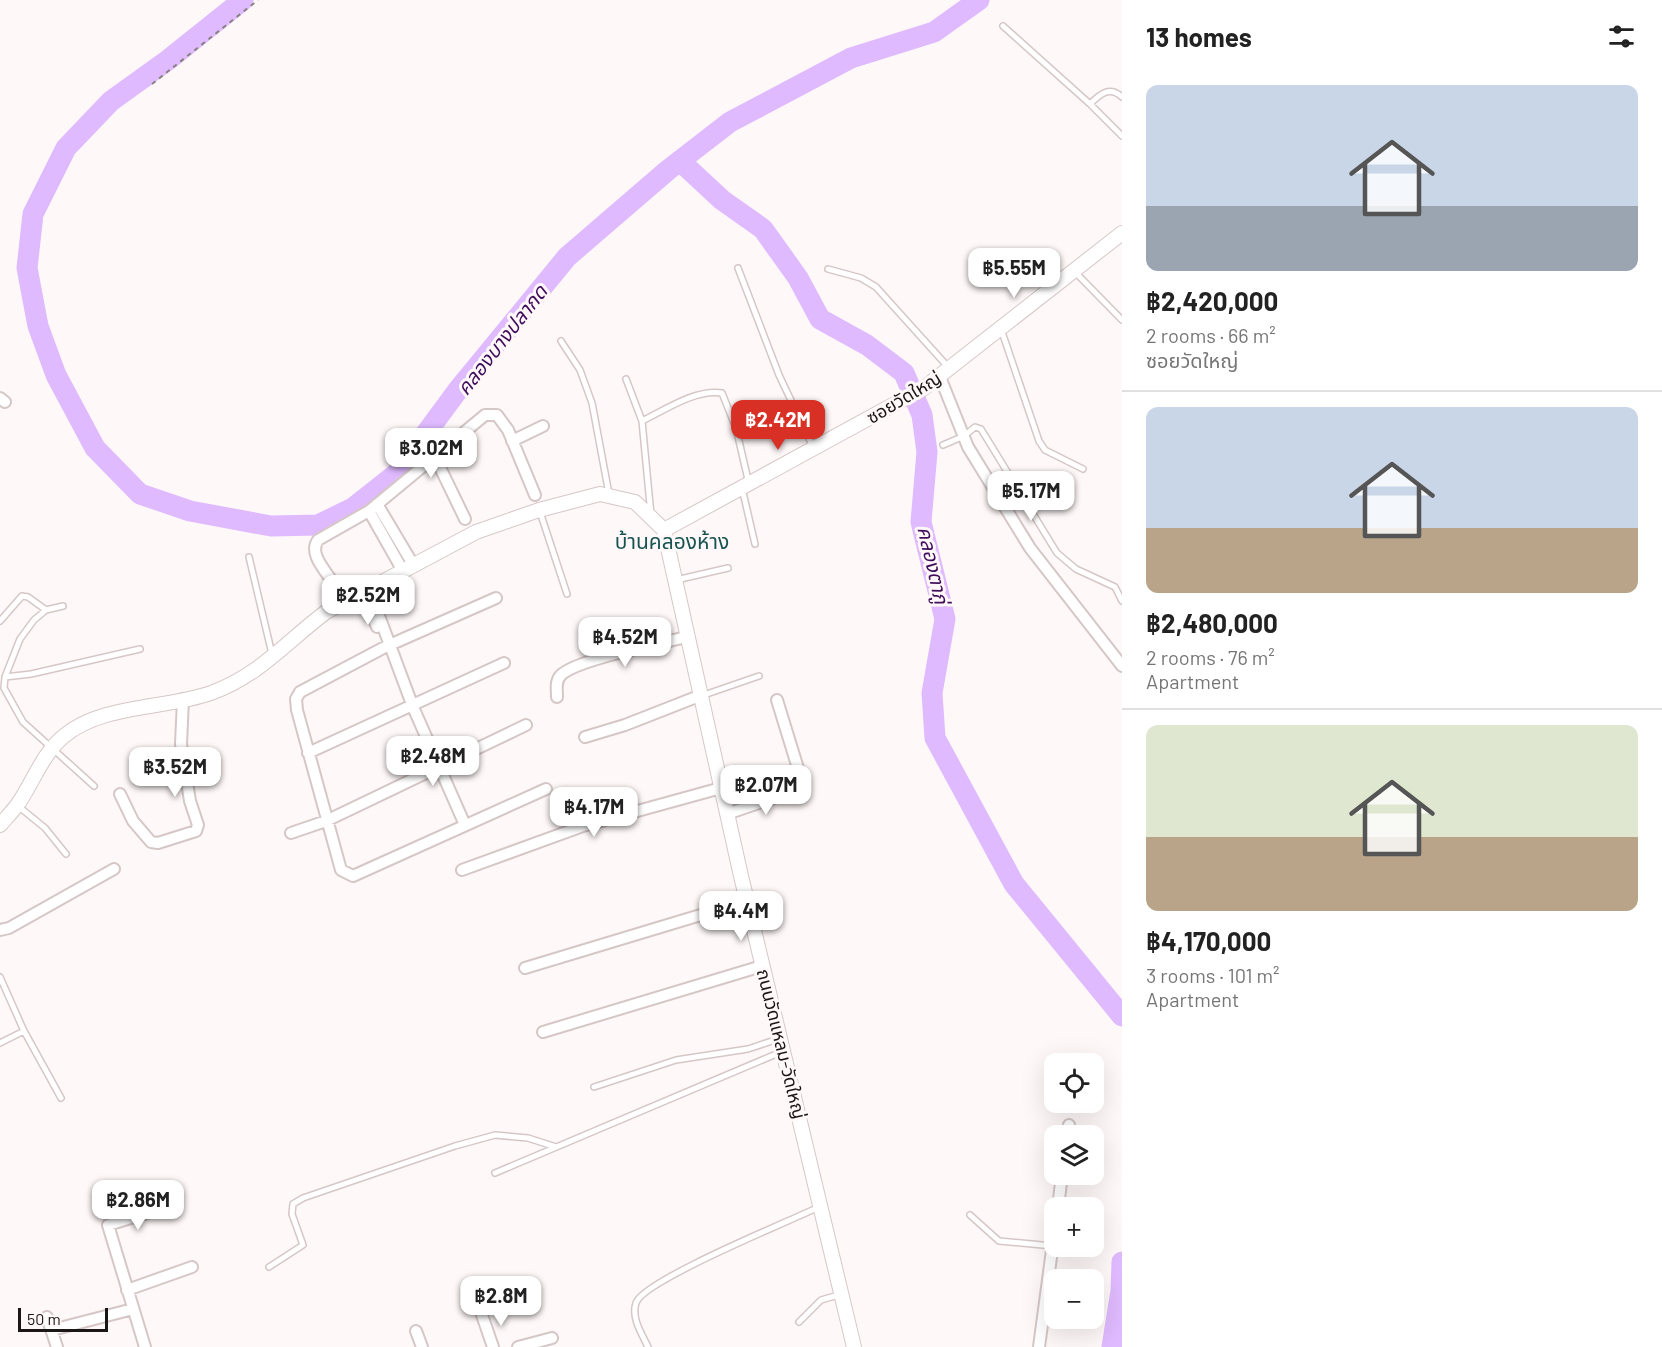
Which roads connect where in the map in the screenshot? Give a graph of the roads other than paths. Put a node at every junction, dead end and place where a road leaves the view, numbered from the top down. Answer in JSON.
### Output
{"nodes":[{"id":1,"x":1003,"y":26,"type":"dead end"},
{"id":2,"x":1122,"y":97,"type":"edge"},
{"id":3,"x":1090,"y":104,"type":"junction"},
{"id":4,"x":1122,"y":136,"type":"edge"},
{"id":5,"x":1121,"y":234,"type":"edge"},
{"id":6,"x":738,"y":268,"type":"dead end"},
{"id":7,"x":828,"y":269,"type":"dead end"},
{"id":8,"x":1074,"y":271,"type":"junction"},
{"id":9,"x":1122,"y":320,"type":"edge"},
{"id":10,"x":1001,"y":329,"type":"junction"},
{"id":11,"x":561,"y":341,"type":"dead end"},
{"id":12,"x":945,"y":373,"type":"junction"},
{"id":13,"x":626,"y":379,"type":"dead end"},
{"id":14,"x":642,"y":421,"type":"junction"},
{"id":15,"x":543,"y":426,"type":"dead end"},
{"id":16,"x":964,"y":436,"type":"junction"},
{"id":17,"x":512,"y":441,"type":"junction"},
{"id":18,"x":943,"y":445,"type":"dead end"},
{"id":19,"x":814,"y":450,"type":"junction"},
{"id":20,"x":435,"y":457,"type":"junction"},
{"id":21,"x":1083,"y":469,"type":"dead end"},
{"id":22,"x":746,"y":487,"type":"junction"},
{"id":23,"x":535,"y":495,"type":"dead end"},
{"id":24,"x":610,"y":495,"type":"junction"},
{"id":25,"x":373,"y":508,"type":"junction"},
{"id":26,"x":539,"y":510,"type":"junction"},
{"id":27,"x":651,"y":515,"type":"junction"},
{"id":28,"x":465,"y":519,"type":"dead end"},
{"id":29,"x":664,"y":530,"type":"junction"},
{"id":30,"x":755,"y":544,"type":"dead end"},
{"id":31,"x":249,"y":557,"type":"dead end"},
{"id":32,"x":728,"y":568,"type":"dead end"},
{"id":33,"x":408,"y":569,"type":"junction"},
{"id":34,"x":674,"y":580,"type":"junction"},
{"id":35,"x":334,"y":584,"type":"dead end"},
{"id":36,"x":365,"y":591,"type":"junction"},
{"id":37,"x":1121,"y":593,"type":"edge"},
{"id":38,"x":567,"y":594,"type":"dead end"},
{"id":39,"x":496,"y":598,"type":"dead end"},
{"id":40,"x":1122,"y":601,"type":"edge"},
{"id":41,"x":63,"y":606,"type":"dead end"},
{"id":42,"x":46,"y":610,"type":"junction"},
{"id":43,"x":0,"y":621,"type":"edge"},
{"id":44,"x":686,"y":637,"type":"junction"},
{"id":45,"x":140,"y":649,"type":"dead end"},
{"id":46,"x":390,"y":649,"type":"junction"},
{"id":47,"x":274,"y":658,"type":"junction"},
{"id":48,"x":504,"y":663,"type":"dead end"},
{"id":49,"x":1122,"y":666,"type":"edge"},
{"id":50,"x":759,"y":676,"type":"dead end"},
{"id":51,"x":5,"y":677,"type":"junction"},
{"id":52,"x":699,"y":696,"type":"junction"},
{"id":53,"x":557,"y":697,"type":"dead end"},
{"id":54,"x":183,"y":699,"type":"junction"},
{"id":55,"x":777,"y":700,"type":"dead end"},
{"id":56,"x":413,"y":707,"type":"junction"},
{"id":57,"x":526,"y":725,"type":"dead end"},
{"id":58,"x":585,"y":736,"type":"dead end"},
{"id":59,"x":54,"y":747,"type":"junction"},
{"id":60,"x":308,"y":753,"type":"junction"},
{"id":61,"x":440,"y":768,"type":"junction"},
{"id":62,"x":94,"y":786,"type":"dead end"},
{"id":63,"x":721,"y":788,"type":"junction"},
{"id":64,"x":546,"y":789,"type":"dead end"},
{"id":65,"x":120,"y":794,"type":"dead end"},
{"id":66,"x":17,"y":806,"type":"junction"},
{"id":67,"x":727,"y":814,"type":"junction"},
{"id":68,"x":326,"y":821,"type":"junction"},
{"id":69,"x":0,"y":825,"type":"edge"},
{"id":70,"x":465,"y":825,"type":"junction"},
{"id":71,"x":291,"y":833,"type":"dead end"},
{"id":72,"x":66,"y":854,"type":"dead end"},
{"id":73,"x":114,"y":869,"type":"dead end"},
{"id":74,"x":462,"y":870,"type":"dead end"},
{"id":75,"x":747,"y":901,"type":"junction"},
{"id":76,"x":0,"y":930,"type":"edge"},
{"id":77,"x":762,"y":966,"type":"junction"},
{"id":78,"x":525,"y":968,"type":"dead end"},
{"id":79,"x":0,"y":977,"type":"edge"},
{"id":80,"x":24,"y":1031,"type":"junction"},
{"id":81,"x":543,"y":1032,"type":"dead end"},
{"id":82,"x":0,"y":1043,"type":"edge"},
{"id":83,"x":782,"y":1045,"type":"junction"},
{"id":84,"x":594,"y":1087,"type":"dead end"},
{"id":85,"x":61,"y":1098,"type":"dead end"},
{"id":86,"x":556,"y":1147,"type":"junction"},
{"id":87,"x":495,"y":1173,"type":"dead end"},
{"id":88,"x":820,"y":1207,"type":"junction"},
{"id":89,"x":160,"y":1209,"type":"dead end"},
{"id":90,"x":970,"y":1215,"type":"dead end"},
{"id":91,"x":1044,"y":1240,"type":"edge"},
{"id":92,"x":1052,"y":1257,"type":"edge"},
{"id":93,"x":269,"y":1267,"type":"dead end"},
{"id":94,"x":192,"y":1268,"type":"dead end"},
{"id":95,"x":127,"y":1290,"type":"junction"},
{"id":96,"x":842,"y":1294,"type":"junction"},
{"id":97,"x":133,"y":1309,"type":"junction"},
{"id":98,"x":482,"y":1315,"type":"dead end"},
{"id":99,"x":47,"y":1317,"type":"dead end"},
{"id":100,"x":799,"y":1322,"type":"dead end"},
{"id":101,"x":51,"y":1330,"type":"junction"},
{"id":102,"x":416,"y":1331,"type":"dead end"},
{"id":103,"x":552,"y":1338,"type":"dead end"},
{"id":104,"x":57,"y":1347,"type":"edge"},
{"id":105,"x":145,"y":1347,"type":"edge"},
{"id":106,"x":422,"y":1347,"type":"edge"},
{"id":107,"x":493,"y":1347,"type":"edge"},
{"id":108,"x":518,"y":1347,"type":"edge"},
{"id":109,"x":648,"y":1347,"type":"edge"},
{"id":110,"x":854,"y":1347,"type":"edge"},
{"id":111,"x":1040,"y":1347,"type":"edge"}],
"edges":[{"from":1,"to":3,"type":"lane"},
{"from":2,"to":3,"type":"lane"},
{"from":3,"to":4,"type":"lane"},
{"from":5,"to":8,"type":"street","name":"ซอยวัดใหญ่"},
{"from":6,"to":19,"type":"lane"},
{"from":7,"to":12,"type":"lane"},
{"from":8,"to":9,"type":"lane"},
{"from":8,"to":10,"type":"street","name":"ซอยวัดใหญ่"},
{"from":10,"to":12,"type":"street","name":"ซอยวัดใหญ่"},
{"from":10,"to":21,"type":"lane"},
{"from":11,"to":24,"type":"lane"},
{"from":12,"to":16,"type":"street"},
{"from":12,"to":19,"type":"street","name":"ซอยวัดใหญ่"},
{"from":13,"to":14,"type":"lane"},
{"from":14,"to":22,"type":"lane"},
{"from":14,"to":27,"type":"lane"},
{"from":15,"to":17,"type":"street"},
{"from":16,"to":18,"type":"lane"},
{"from":16,"to":37,"type":"lane"},
{"from":16,"to":49,"type":"street"},
{"from":17,"to":20,"type":"street"},
{"from":17,"to":23,"type":"street"},
{"from":19,"to":22,"type":"street","name":"ซอยวัดใหญ่"},
{"from":20,"to":25,"type":"street"},
{"from":20,"to":28,"type":"street"},
{"from":22,"to":29,"type":"street","name":"ซอยวัดใหญ่"},
{"from":22,"to":30,"type":"lane"},
{"from":24,"to":26,"type":"street"},
{"from":24,"to":27,"type":"street"},
{"from":25,"to":33,"type":"street"},
{"from":25,"to":35,"type":"street"},
{"from":26,"to":33,"type":"street"},
{"from":26,"to":38,"type":"lane"},
{"from":27,"to":29,"type":"street"},
{"from":29,"to":34,"type":"street","name":"ถนนวัดแหลม-วัดใหญ่"},
{"from":31,"to":47,"type":"lane"},
{"from":32,"to":34,"type":"lane"},
{"from":33,"to":36,"type":"street"},
{"from":34,"to":44,"type":"street","name":"ถนนวัดแหลม-วัดใหญ่"},
{"from":36,"to":46,"type":"street"},
{"from":36,"to":47,"type":"street"},
{"from":37,"to":40,"type":"lane"},
{"from":39,"to":46,"type":"street"},
{"from":41,"to":42,"type":"lane"},
{"from":42,"to":43,"type":"lane"},
{"from":42,"to":51,"type":"lane"},
{"from":44,"to":52,"type":"street","name":"ถนนวัดแหลม-วัดใหญ่"},
{"from":44,"to":53,"type":"street"},
{"from":45,"to":51,"type":"lane"},
{"from":46,"to":56,"type":"street"},
{"from":46,"to":60,"type":"street"},
{"from":47,"to":54,"type":"street"},
{"from":48,"to":56,"type":"street"},
{"from":50,"to":52,"type":"lane"},
{"from":51,"to":59,"type":"lane"},
{"from":52,"to":58,"type":"street"},
{"from":52,"to":63,"type":"street","name":"ถนนวัดแหลม-วัดใหญ่"},
{"from":54,"to":59,"type":"street"},
{"from":54,"to":65,"type":"street"},
{"from":55,"to":67,"type":"street"},
{"from":56,"to":60,"type":"street"},
{"from":56,"to":61,"type":"street"},
{"from":57,"to":61,"type":"street"},
{"from":59,"to":62,"type":"lane"},
{"from":59,"to":66,"type":"street"},
{"from":60,"to":68,"type":"street"},
{"from":61,"to":68,"type":"street"},
{"from":61,"to":70,"type":"street"},
{"from":63,"to":67,"type":"street","name":"ถนนวัดแหลม-วัดใหญ่"},
{"from":63,"to":74,"type":"street"},
{"from":64,"to":70,"type":"street"},
{"from":66,"to":69,"type":"street"},
{"from":66,"to":72,"type":"lane"},
{"from":67,"to":75,"type":"street","name":"ถนนวัดแหลม-วัดใหญ่"},
{"from":68,"to":70,"type":"street"},
{"from":68,"to":71,"type":"street"},
{"from":73,"to":76,"type":"street"},
{"from":75,"to":77,"type":"street","name":"ถนนวัดแหลม-วัดใหญ่"},
{"from":75,"to":78,"type":"street"},
{"from":77,"to":81,"type":"street"},
{"from":77,"to":83,"type":"street","name":"ถนนวัดแหลม-วัดใหญ่"},
{"from":79,"to":80,"type":"lane"},
{"from":80,"to":82,"type":"lane"},
{"from":80,"to":85,"type":"lane"},
{"from":83,"to":84,"type":"lane"},
{"from":83,"to":86,"type":"lane"},
{"from":83,"to":88,"type":"street","name":"ถนนวัดแหลม-วัดใหญ่"},
{"from":86,"to":87,"type":"lane"},
{"from":86,"to":93,"type":"lane"},
{"from":88,"to":96,"type":"street","name":"ถนนวัดแหลม-วัดใหญ่"},
{"from":88,"to":109,"type":"lane"},
{"from":89,"to":95,"type":"street"},
{"from":90,"to":91,"type":"lane"},
{"from":92,"to":111,"type":"street"},
{"from":94,"to":95,"type":"street"},
{"from":95,"to":97,"type":"street"},
{"from":96,"to":100,"type":"lane"},
{"from":96,"to":110,"type":"street","name":"ถนนวัดแหลม-วัดใหญ่"},
{"from":97,"to":101,"type":"street"},
{"from":97,"to":105,"type":"street"},
{"from":98,"to":107,"type":"street"},
{"from":99,"to":101,"type":"street"},
{"from":101,"to":104,"type":"street"},
{"from":102,"to":106,"type":"street"},
{"from":103,"to":108,"type":"street"}]}
